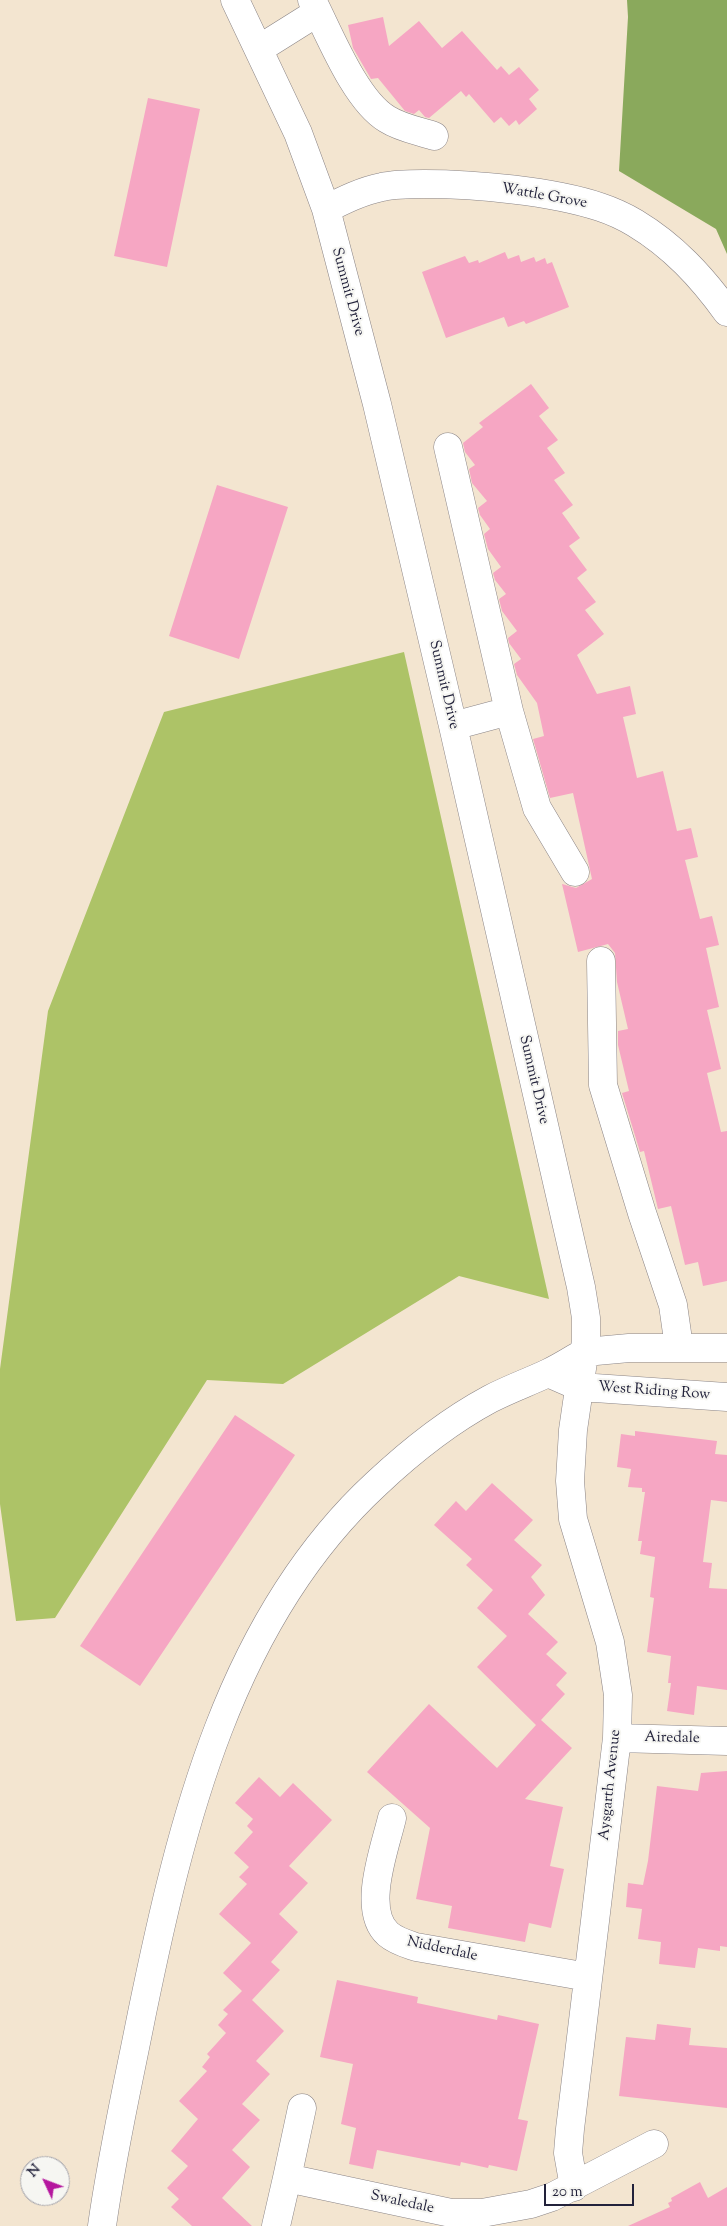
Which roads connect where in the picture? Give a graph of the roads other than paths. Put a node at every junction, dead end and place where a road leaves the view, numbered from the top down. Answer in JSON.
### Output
{"nodes":[{"id":1,"x":235,"y":0,"type":"edge"},
{"id":2,"x":315,"y":6,"type":"edge"},
{"id":3,"x":259,"y":48,"type":"junction"},
{"id":4,"x":434,"y":136,"type":"dead end"},
{"id":5,"x":326,"y":209,"type":"junction"},
{"id":6,"x":727,"y":312,"type":"edge"},
{"id":7,"x":448,"y":447,"type":"dead end"},
{"id":8,"x":509,"y":711,"type":"junction"},
{"id":9,"x":453,"y":726,"type":"junction"},
{"id":10,"x":575,"y":872,"type":"dead end"},
{"id":11,"x":601,"y":961,"type":"dead end"},
{"id":12,"x":679,"y":1346,"type":"junction"},
{"id":13,"x":727,"y":1348,"type":"edge"},
{"id":14,"x":585,"y":1352,"type":"junction"},
{"id":15,"x":548,"y":1373,"type":"junction"},
{"id":16,"x":580,"y":1387,"type":"junction"},
{"id":17,"x":727,"y":1397,"type":"edge"},
{"id":18,"x":617,"y":1738,"type":"junction"},
{"id":19,"x":727,"y":1741,"type":"edge"},
{"id":20,"x":392,"y":1818,"type":"dead end"},
{"id":21,"x":588,"y":1977,"type":"junction"},
{"id":22,"x":302,"y":2108,"type":"dead end"},
{"id":23,"x":654,"y":2144,"type":"dead end"},
{"id":24,"x":287,"y":2178,"type":"junction"},
{"id":25,"x":574,"y":2187,"type":"junction"},
{"id":26,"x":102,"y":2226,"type":"edge"},
{"id":27,"x":276,"y":2226,"type":"edge"}],
"edges":[{"from":1,"to":3,"type":"street","name":"Summit Drive"},
{"from":2,"to":3,"type":"street"},
{"from":2,"to":4,"type":"street"},
{"from":3,"to":5,"type":"street","name":"Summit Drive"},
{"from":5,"to":6,"type":"street","name":"Wattle Grove"},
{"from":5,"to":9,"type":"street","name":"Summit Drive"},
{"from":7,"to":8,"type":"street"},
{"from":8,"to":9,"type":"street"},
{"from":8,"to":10,"type":"street"},
{"from":9,"to":14,"type":"street","name":"Summit Drive"},
{"from":11,"to":12,"type":"street"},
{"from":12,"to":13,"type":"street"},
{"from":12,"to":14,"type":"street"},
{"from":14,"to":15,"type":"street"},
{"from":14,"to":16,"type":"street","name":"Summit Drive"},
{"from":15,"to":16,"type":"street","name":"West Riding Row"},
{"from":15,"to":26,"type":"street"},
{"from":16,"to":17,"type":"street","name":"West Riding Row"},
{"from":16,"to":18,"type":"street","name":"Aysgarth Avenue"},
{"from":18,"to":19,"type":"street","name":"Airedale"},
{"from":18,"to":21,"type":"street","name":"Aysgarth Avenue"},
{"from":20,"to":21,"type":"street","name":"Nidderdale"},
{"from":21,"to":25,"type":"street","name":"Aysgarth Avenue"},
{"from":22,"to":24,"type":"street"},
{"from":23,"to":25,"type":"street","name":"Swaledale"},
{"from":24,"to":25,"type":"street","name":"Swaledale"},
{"from":24,"to":27,"type":"street"}]}
